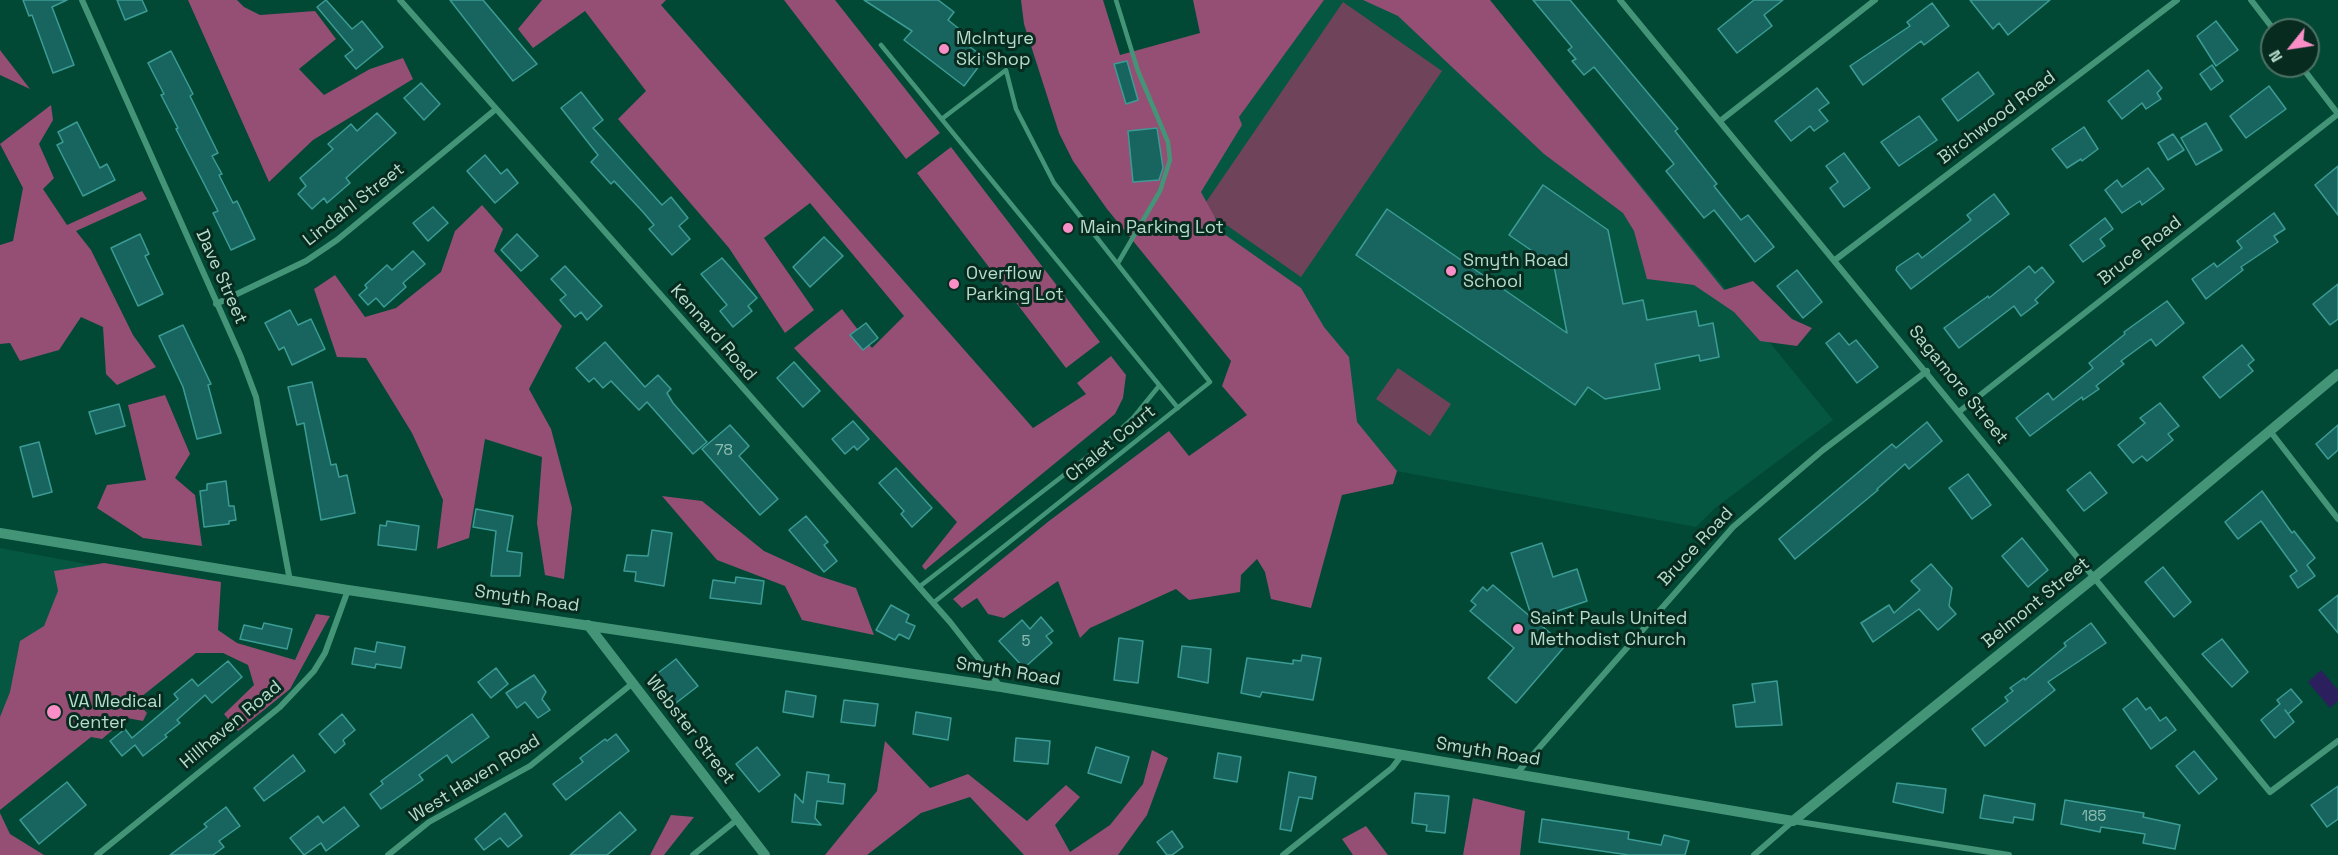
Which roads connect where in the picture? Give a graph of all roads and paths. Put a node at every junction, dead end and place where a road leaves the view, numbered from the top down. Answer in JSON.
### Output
{"nodes":[{"id":1,"x":82,"y":0,"type":"edge"},
{"id":2,"x":400,"y":0,"type":"edge"},
{"id":3,"x":1116,"y":0,"type":"edge"},
{"id":4,"x":1620,"y":0,"type":"edge"},
{"id":5,"x":1875,"y":0,"type":"edge"},
{"id":6,"x":2177,"y":0,"type":"edge"},
{"id":7,"x":2251,"y":0,"type":"edge"},
{"id":8,"x":2265,"y":18,"type":"edge"},
{"id":9,"x":881,"y":45,"type":"dead end"},
{"id":10,"x":2310,"y":78,"type":"edge"},
{"id":11,"x":496,"y":109,"type":"junction"},
{"id":12,"x":2338,"y":114,"type":"edge"},
{"id":13,"x":943,"y":118,"type":"junction"},
{"id":14,"x":1720,"y":121,"type":"junction"},
{"id":15,"x":1835,"y":260,"type":"junction"},
{"id":16,"x":1118,"y":263,"type":"junction"},
{"id":17,"x":216,"y":304,"type":"junction"},
{"id":18,"x":1927,"y":371,"type":"junction"},
{"id":19,"x":2338,"y":374,"type":"edge"},
{"id":20,"x":1159,"y":386,"type":"junction"},
{"id":21,"x":1178,"y":408,"type":"junction"},
{"id":22,"x":1960,"y":411,"type":"junction"},
{"id":23,"x":2270,"y":431,"type":"junction"},
{"id":24,"x":2338,"y":519,"type":"edge"},
{"id":25,"x":0,"y":533,"type":"edge"},
{"id":26,"x":2095,"y":577,"type":"junction"},
{"id":27,"x":290,"y":581,"type":"junction"},
{"id":28,"x":920,"y":587,"type":"junction"},
{"id":29,"x":348,"y":590,"type":"junction"},
{"id":30,"x":933,"y":603,"type":"junction"},
{"id":31,"x":588,"y":625,"type":"junction"},
{"id":32,"x":633,"y":683,"type":"junction"},
{"id":33,"x":1001,"y":687,"type":"junction"},
{"id":34,"x":2338,"y":741,"type":"edge"},
{"id":35,"x":1402,"y":755,"type":"junction"},
{"id":36,"x":1516,"y":773,"type":"junction"},
{"id":37,"x":738,"y":819,"type":"junction"},
{"id":38,"x":1793,"y":821,"type":"junction"},
{"id":39,"x":1988,"y":853,"type":"edge"},
{"id":40,"x":97,"y":855,"type":"edge"},
{"id":41,"x":388,"y":855,"type":"edge"},
{"id":42,"x":693,"y":855,"type":"edge"},
{"id":43,"x":765,"y":855,"type":"edge"},
{"id":44,"x":1283,"y":855,"type":"edge"},
{"id":45,"x":1754,"y":855,"type":"edge"},
{"id":46,"x":2009,"y":855,"type":"edge"}],
"edges":[{"from":1,"to":17,"type":"street","name":"Dave Street"},
{"from":2,"to":11,"type":"street","name":"Kennard Road"},
{"from":3,"to":16,"type":"lane"},
{"from":4,"to":14,"type":"street","name":"Sagamore Street"},
{"from":5,"to":14,"type":"street"},
{"from":6,"to":15,"type":"street","name":"Birchwood Road"},
{"from":7,"to":8,"type":"street"},
{"from":9,"to":13,"type":"lane"},
{"from":10,"to":12,"type":"street"},
{"from":11,"to":17,"type":"street","name":"Lindahl Street"},
{"from":11,"to":28,"type":"street","name":"Kennard Road"},
{"from":12,"to":22,"type":"street","name":"Bruce Road"},
{"from":13,"to":16,"type":"lane"},
{"from":13,"to":20,"type":"lane"},
{"from":14,"to":15,"type":"street","name":"Sagamore Street"},
{"from":15,"to":18,"type":"street","name":"Sagamore Street"},
{"from":16,"to":21,"type":"lane"},
{"from":17,"to":27,"type":"street","name":"Dave Street"},
{"from":18,"to":22,"type":"street","name":"Sagamore Street"},
{"from":18,"to":36,"type":"street","name":"Bruce Road"},
{"from":19,"to":23,"type":"street","name":"Belmont Street"},
{"from":20,"to":21,"type":"lane","name":"Chalet Court"},
{"from":20,"to":28,"type":"lane","name":"Chalet Court"},
{"from":21,"to":30,"type":"lane","name":"Chalet Court"},
{"from":22,"to":26,"type":"street","name":"Sagamore Street"},
{"from":23,"to":24,"type":"street"},
{"from":23,"to":26,"type":"street","name":"Belmont Street"},
{"from":25,"to":27,"type":"street","name":"Smyth Road"},
{"from":26,"to":34,"type":"street","name":"Sagamore Street"},
{"from":26,"to":38,"type":"street","name":"Belmont Street"},
{"from":27,"to":29,"type":"street","name":"Smyth Road"},
{"from":28,"to":30,"type":"street","name":"Kennard Road"},
{"from":29,"to":31,"type":"street","name":"Smyth Road"},
{"from":29,"to":40,"type":"street","name":"Hillhaven Road"},
{"from":30,"to":33,"type":"street","name":"Kennard Road"},
{"from":31,"to":32,"type":"street","name":"Webster Street"},
{"from":31,"to":33,"type":"street","name":"Smyth Road"},
{"from":32,"to":37,"type":"street","name":"Webster Street"},
{"from":32,"to":41,"type":"street","name":"West Haven Road"},
{"from":33,"to":35,"type":"street","name":"Smyth Road"},
{"from":35,"to":36,"type":"street","name":"Smyth Road"},
{"from":35,"to":44,"type":"street"},
{"from":36,"to":38,"type":"street","name":"Smyth Road"},
{"from":37,"to":42,"type":"street"},
{"from":37,"to":43,"type":"street","name":"Webster Street"},
{"from":38,"to":39,"type":"street","name":"Smyth Road"},
{"from":38,"to":45,"type":"street","name":"Belmont Street"},
{"from":39,"to":46,"type":"street","name":"Smyth Road"}]}
